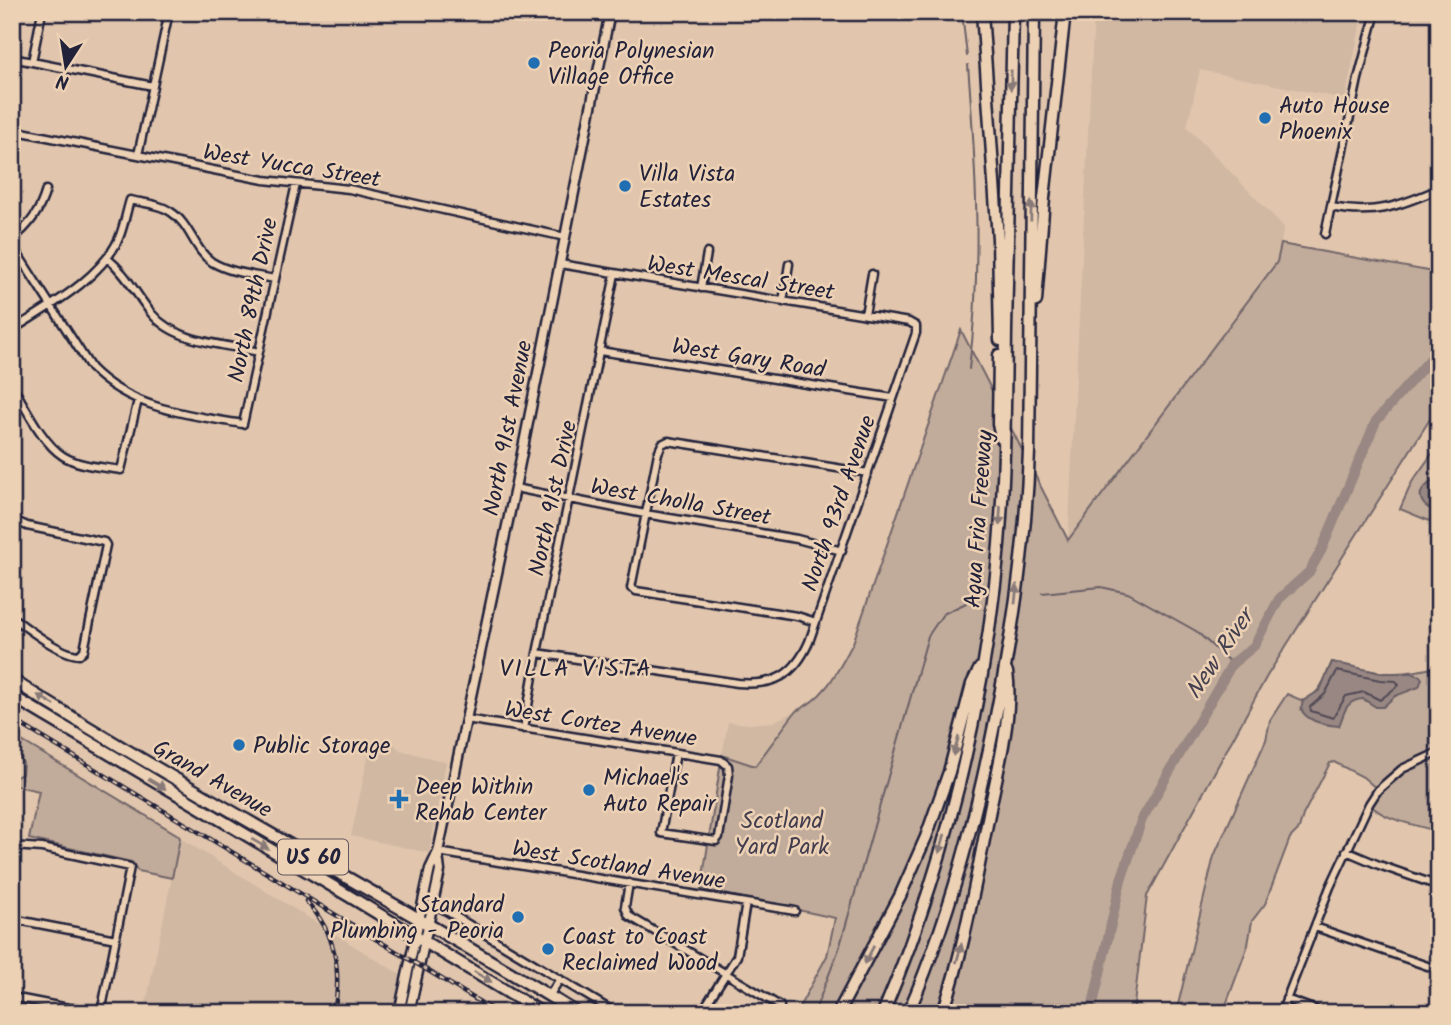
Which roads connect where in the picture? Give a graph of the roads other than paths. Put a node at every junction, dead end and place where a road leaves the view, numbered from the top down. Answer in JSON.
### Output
{"nodes":[{"id":1,"x":43,"y":12,"type":"edge"},
{"id":2,"x":148,"y":12,"type":"edge"},
{"id":3,"x":610,"y":12,"type":"edge"},
{"id":4,"x":982,"y":12,"type":"edge"},
{"id":5,"x":1013,"y":12,"type":"edge"},
{"id":6,"x":1034,"y":12,"type":"edge"},
{"id":7,"x":1065,"y":12,"type":"edge"},
{"id":8,"x":1376,"y":12,"type":"edge"},
{"id":9,"x":168,"y":14,"type":"edge"},
{"id":10,"x":12,"y":58,"type":"edge"},
{"id":11,"x":32,"y":62,"type":"junction"},
{"id":12,"x":153,"y":86,"type":"junction"},
{"id":13,"x":12,"y":130,"type":"edge"},
{"id":14,"x":138,"y":155,"type":"junction"},
{"id":15,"x":296,"y":184,"type":"junction"},
{"id":16,"x":1439,"y":189,"type":"edge"},
{"id":17,"x":46,"y":190,"type":"dead end"},
{"id":18,"x":1331,"y":207,"type":"junction"},
{"id":19,"x":1325,"y":234,"type":"dead end"},
{"id":20,"x":565,"y":237,"type":"junction"},
{"id":21,"x":12,"y":239,"type":"edge"},
{"id":22,"x":12,"y":245,"type":"edge"},
{"id":23,"x":707,"y":253,"type":"dead end"},
{"id":24,"x":107,"y":258,"type":"junction"},
{"id":25,"x":560,"y":264,"type":"junction"},
{"id":26,"x":789,"y":264,"type":"dead end"},
{"id":27,"x":615,"y":274,"type":"junction"},
{"id":28,"x":872,"y":274,"type":"dead end"},
{"id":29,"x":275,"y":279,"type":"junction"},
{"id":30,"x":701,"y":288,"type":"junction"},
{"id":31,"x":783,"y":302,"type":"junction"},
{"id":32,"x":49,"y":305,"type":"junction"},
{"id":33,"x":865,"y":315,"type":"junction"},
{"id":34,"x":916,"y":326,"type":"joint"},
{"id":35,"x":12,"y":330,"type":"edge"},
{"id":36,"x":600,"y":351,"type":"junction"},
{"id":37,"x":259,"y":352,"type":"junction"},
{"id":38,"x":12,"y":385,"type":"edge"},
{"id":39,"x":893,"y":398,"type":"junction"},
{"id":40,"x":138,"y":400,"type":"junction"},
{"id":41,"x":1004,"y":450,"type":"junction"},
{"id":42,"x":1029,"y":451,"type":"junction"},
{"id":43,"x":868,"y":473,"type":"junction"},
{"id":44,"x":515,"y":488,"type":"junction"},
{"id":45,"x":570,"y":499,"type":"junction"},
{"id":46,"x":645,"y":514,"type":"junction"},
{"id":47,"x":12,"y":519,"type":"edge"},
{"id":48,"x":842,"y":551,"type":"junction"},
{"id":49,"x":12,"y":617,"type":"edge"},
{"id":50,"x":816,"y":622,"type":"junction"},
{"id":51,"x":537,"y":653,"type":"junction"},
{"id":52,"x":985,"y":658,"type":"junction"},
{"id":53,"x":1006,"y":661,"type":"junction"},
{"id":54,"x":12,"y":680,"type":"edge"},
{"id":55,"x":12,"y":696,"type":"edge"},
{"id":56,"x":466,"y":719,"type":"junction"},
{"id":57,"x":524,"y":729,"type":"junction"},
{"id":58,"x":110,"y":739,"type":"junction"},
{"id":59,"x":103,"y":752,"type":"junction"},
{"id":60,"x":1439,"y":752,"type":"edge"},
{"id":61,"x":676,"y":754,"type":"junction"},
{"id":62,"x":207,"y":798,"type":"junction"},
{"id":63,"x":201,"y":810,"type":"junction"},
{"id":64,"x":12,"y":846,"type":"edge"},
{"id":65,"x":1346,"y":851,"type":"junction"},
{"id":66,"x":438,"y":852,"type":"junction"},
{"id":67,"x":629,"y":883,"type":"junction"},
{"id":68,"x":1439,"y":886,"type":"edge"},
{"id":69,"x":433,"y":903,"type":"junction"},
{"id":70,"x":746,"y":903,"type":"junction"},
{"id":71,"x":795,"y":911,"type":"dead end"},
{"id":72,"x":12,"y":921,"type":"edge"},
{"id":73,"x":424,"y":921,"type":"junction"},
{"id":74,"x":1315,"y":927,"type":"junction"},
{"id":75,"x":415,"y":936,"type":"junction"},
{"id":76,"x":116,"y":939,"type":"junction"},
{"id":77,"x":425,"y":942,"type":"junction"},
{"id":78,"x":1439,"y":970,"type":"edge"},
{"id":79,"x":726,"y":974,"type":"junction"},
{"id":80,"x":560,"y":979,"type":"junction"},
{"id":81,"x":549,"y":996,"type":"junction"},
{"id":82,"x":12,"y":997,"type":"edge"},
{"id":83,"x":1286,"y":999,"type":"junction"},
{"id":84,"x":780,"y":1006,"type":"dead end"},
{"id":85,"x":94,"y":1013,"type":"edge"},
{"id":86,"x":101,"y":1013,"type":"edge"},
{"id":87,"x":399,"y":1013,"type":"edge"},
{"id":88,"x":409,"y":1013,"type":"edge"},
{"id":89,"x":542,"y":1013,"type":"edge"},
{"id":90,"x":577,"y":1013,"type":"edge"},
{"id":91,"x":616,"y":1013,"type":"edge"},
{"id":92,"x":701,"y":1013,"type":"edge"},
{"id":93,"x":838,"y":1013,"type":"edge"},
{"id":94,"x":883,"y":1013,"type":"edge"},
{"id":95,"x":908,"y":1013,"type":"edge"},
{"id":96,"x":943,"y":1013,"type":"edge"},
{"id":97,"x":1281,"y":1013,"type":"edge"},
{"id":98,"x":1324,"y":1013,"type":"edge"}],
"edges":[{"from":1,"to":11,"type":"street"},
{"from":2,"to":9,"type":"street"},
{"from":3,"to":20,"type":"main road","name":"North 91st Avenue"},
{"from":4,"to":41,"type":"highway"},
{"from":5,"to":41,"type":"highway","name":"Agua Fria Freeway","one_way":true},
{"from":42,"to":6,"type":"highway","name":"Agua Fria Freeway","one_way":true},
{"from":7,"to":42,"type":"highway"},
{"from":8,"to":18,"type":"street"},
{"from":9,"to":12,"type":"street"},
{"from":10,"to":11,"type":"street"},
{"from":11,"to":12,"type":"street"},
{"from":12,"to":14,"type":"street"},
{"from":13,"to":14,"type":"street","name":"West Yucca Street"},
{"from":14,"to":15,"type":"street","name":"West Yucca Street"},
{"from":15,"to":20,"type":"street","name":"West Yucca Street"},
{"from":15,"to":29,"type":"street","name":"North 89th Drive"},
{"from":16,"to":18,"type":"street"},
{"from":17,"to":21,"type":"street"},
{"from":18,"to":19,"type":"street"},
{"from":20,"to":25,"type":"main road","name":"North 91st Avenue"},
{"from":22,"to":32,"type":"street"},
{"from":23,"to":30,"type":"street"},
{"from":24,"to":29,"type":"street"},
{"from":24,"to":32,"type":"street"},
{"from":24,"to":37,"type":"street"},
{"from":25,"to":27,"type":"street","name":"West Mescal Street"},
{"from":25,"to":44,"type":"main road","name":"North 91st Avenue"},
{"from":26,"to":31,"type":"street"},
{"from":27,"to":30,"type":"street","name":"West Mescal Street"},
{"from":27,"to":36,"type":"street","name":"North 91st Drive"},
{"from":28,"to":33,"type":"street"},
{"from":29,"to":37,"type":"street","name":"North 89th Drive"},
{"from":30,"to":31,"type":"street","name":"West Mescal Street"},
{"from":31,"to":33,"type":"street","name":"West Mescal Street"},
{"from":32,"to":35,"type":"street"},
{"from":32,"to":40,"type":"street"},
{"from":33,"to":34,"type":"street","name":"West Mescal Street"},
{"from":34,"to":39,"type":"street","name":"North 93rd Avenue"},
{"from":36,"to":39,"type":"street","name":"West Gary Road"},
{"from":36,"to":45,"type":"street","name":"North 91st Drive"},
{"from":37,"to":40,"type":"street","name":"North 89th Drive"},
{"from":38,"to":40,"type":"street"},
{"from":39,"to":43,"type":"street","name":"North 93rd Avenue"},
{"from":41,"to":52,"type":"highway","name":"Agua Fria Freeway","one_way":true},
{"from":53,"to":42,"type":"highway","name":"Agua Fria Freeway","one_way":true},
{"from":43,"to":46,"type":"street"},
{"from":43,"to":48,"type":"street","name":"North 93rd Avenue"},
{"from":44,"to":45,"type":"street","name":"West Cholla Street"},
{"from":44,"to":56,"type":"main road","name":"North 91st Avenue"},
{"from":45,"to":46,"type":"street","name":"West Cholla Street"},
{"from":45,"to":51,"type":"street","name":"North 91st Drive"},
{"from":46,"to":48,"type":"street","name":"West Cholla Street"},
{"from":46,"to":50,"type":"street"},
{"from":47,"to":49,"type":"street"},
{"from":48,"to":50,"type":"street","name":"North 93rd Avenue"},
{"from":50,"to":51,"type":"street","name":"North 93rd Avenue"},
{"from":51,"to":57,"type":"street","name":"North 91st Drive"},
{"from":52,"to":93,"type":"highway","one_way":true},
{"from":52,"to":94,"type":"highway","name":"Agua Fria Freeway","one_way":true},
{"from":53,"to":95,"type":"highway","name":"Agua Fria Freeway"},
{"from":96,"to":53,"type":"highway","one_way":true},
{"from":58,"to":54,"type":"highway","name":"Grand Avenue","number":"US 60","one_way":true},
{"from":55,"to":59,"type":"highway","name":"Grand Avenue","number":"US 60"},
{"from":56,"to":57,"type":"street","name":"West Cortez Avenue"},
{"from":56,"to":66,"type":"main road","name":"North 91st Avenue"},
{"from":57,"to":61,"type":"street","name":"West Cortez Avenue"},
{"from":58,"to":59,"type":"highway"},
{"from":58,"to":62,"type":"highway","name":"Grand Avenue","number":"US 60"},
{"from":59,"to":63,"type":"highway","name":"Grand Avenue","number":"US 60","one_way":true},
{"from":60,"to":65,"type":"street"},
{"from":61,"to":61,"type":"street","name":"West Cortez Avenue"},
{"from":62,"to":63,"type":"highway"},
{"from":62,"to":73,"type":"highway","name":"Grand Avenue","number":"US 60"},
{"from":63,"to":75,"type":"highway","name":"Grand Avenue","number":"US 60","one_way":true},
{"from":64,"to":76,"type":"street"},
{"from":65,"to":68,"type":"street"},
{"from":65,"to":74,"type":"street"},
{"from":66,"to":67,"type":"street","name":"West Scotland Avenue"},
{"from":66,"to":69,"type":"main road","name":"North 91st Avenue"},
{"from":66,"to":73,"type":"main road","name":"North 91st Avenue"},
{"from":67,"to":70,"type":"street","name":"West Scotland Avenue"},
{"from":67,"to":79,"type":"street"},
{"from":69,"to":73,"type":"main road","name":"North 91st Avenue"},
{"from":69,"to":80,"type":"street"},
{"from":70,"to":71,"type":"street","name":"West Scotland Avenue"},
{"from":70,"to":79,"type":"street"},
{"from":72,"to":76,"type":"street"},
{"from":73,"to":75,"type":"main road","name":"North 91st Avenue"},
{"from":73,"to":77,"type":"main road","name":"North 91st Avenue"},
{"from":73,"to":81,"type":"highway","name":"Grand Avenue","number":"US 60"},
{"from":74,"to":78,"type":"street"},
{"from":74,"to":83,"type":"street"},
{"from":75,"to":77,"type":"highway","name":"Grand Avenue","number":"US 60"},
{"from":75,"to":87,"type":"main road","name":"North 91st Avenue"},
{"from":76,"to":86,"type":"street"},
{"from":77,"to":88,"type":"main road","name":"North 91st Avenue"},
{"from":77,"to":89,"type":"highway","name":"Grand Avenue","number":"US 60","one_way":true},
{"from":79,"to":84,"type":"street"},
{"from":79,"to":92,"type":"street"},
{"from":80,"to":81,"type":"street"},
{"from":80,"to":91,"type":"street"},
{"from":81,"to":90,"type":"highway","name":"Grand Avenue","number":"US 60"},
{"from":82,"to":85,"type":"street"},
{"from":83,"to":97,"type":"street"},
{"from":83,"to":98,"type":"street"}]}
